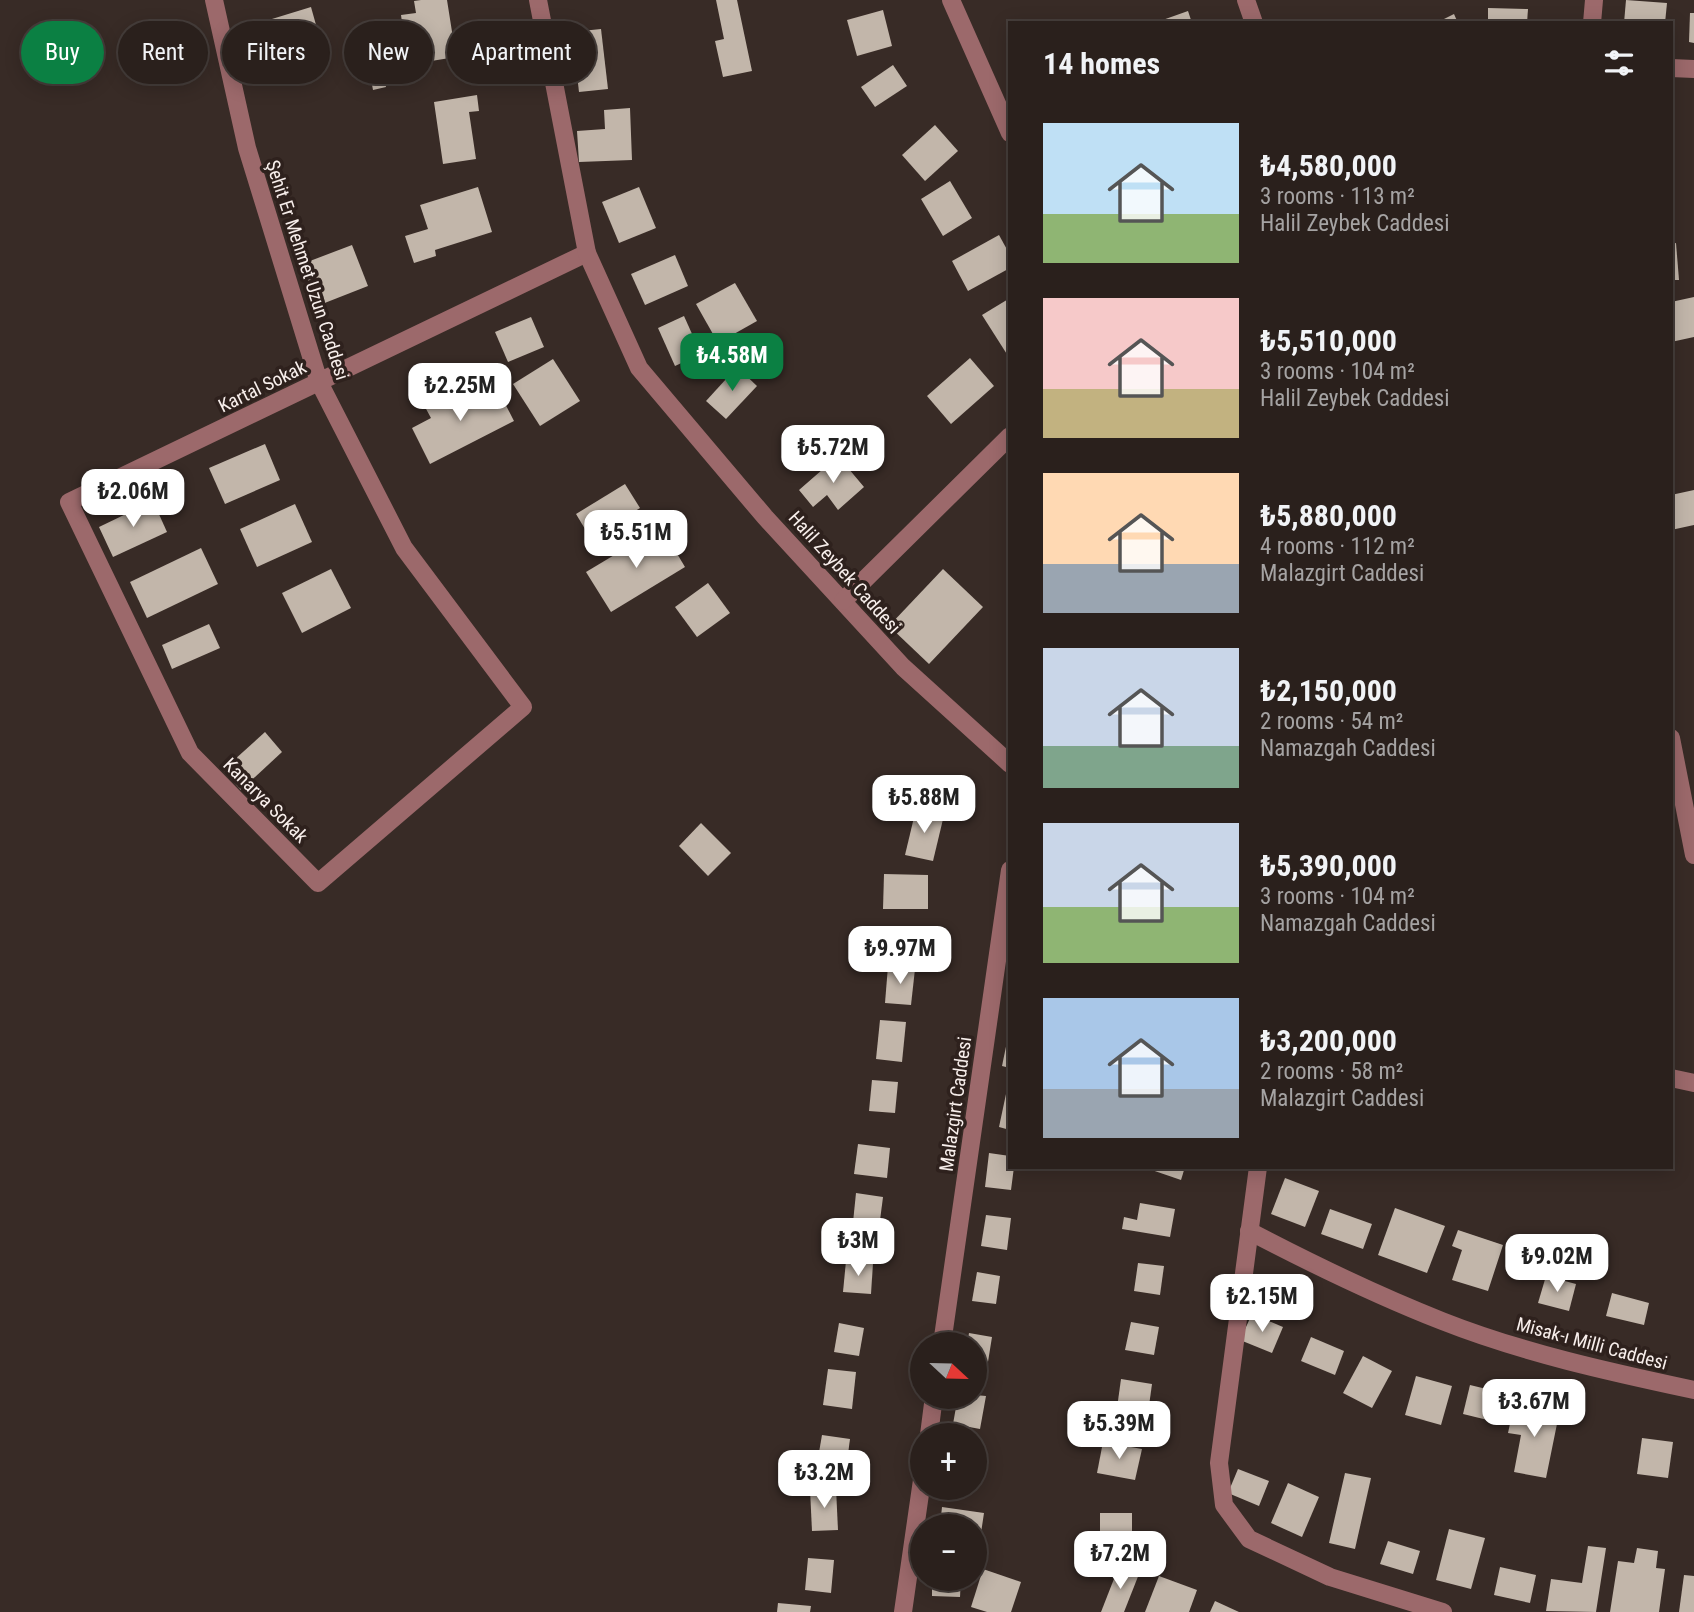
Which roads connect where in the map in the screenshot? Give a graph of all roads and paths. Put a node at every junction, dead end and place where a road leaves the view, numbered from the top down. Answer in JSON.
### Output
{"nodes":[{"id":1,"x":214,"y":0,"type":"edge"},
{"id":2,"x":538,"y":0,"type":"edge"},
{"id":3,"x":951,"y":0,"type":"edge"},
{"id":4,"x":1246,"y":0,"type":"edge"},
{"id":5,"x":1594,"y":0,"type":"edge"},
{"id":6,"x":1253,"y":21,"type":"edge"},
{"id":7,"x":1592,"y":21,"type":"edge"},
{"id":8,"x":1673,"y":68,"type":"edge"},
{"id":9,"x":1694,"y":69,"type":"edge"},
{"id":10,"x":1008,"y":128,"type":"edge"},
{"id":11,"x":587,"y":253,"type":"junction"},
{"id":12,"x":319,"y":382,"type":"junction"},
{"id":13,"x":1008,"y":438,"type":"edge"},
{"id":14,"x":69,"y":502,"type":"joint"},
{"id":15,"x":843,"y":601,"type":"junction"},
{"id":16,"x":523,"y":708,"type":"joint"},
{"id":17,"x":1673,"y":748,"type":"edge"},
{"id":18,"x":1008,"y":762,"type":"edge"},
{"id":19,"x":1694,"y":855,"type":"edge"},
{"id":20,"x":1008,"y":884,"type":"edge"},
{"id":21,"x":1673,"y":1078,"type":"edge"},
{"id":22,"x":1694,"y":1083,"type":"edge"},
{"id":23,"x":1258,"y":1169,"type":"edge"},
{"id":24,"x":1249,"y":1231,"type":"junction"},
{"id":25,"x":944,"y":1332,"type":"edge"},
{"id":26,"x":1694,"y":1390,"type":"edge"},
{"id":27,"x":919,"y":1500,"type":"edge"},
{"id":28,"x":903,"y":1612,"type":"edge"},
{"id":29,"x":1443,"y":1612,"type":"edge"}],
"edges":[{"from":1,"to":12,"type":"street","name":"Şehit Er Mehmet Uzun Caddesi"},
{"from":2,"to":11,"type":"street","name":"Halil Zeybek Caddesi"},
{"from":3,"to":10,"type":"street"},
{"from":4,"to":6,"type":"street"},
{"from":5,"to":7,"type":"street"},
{"from":8,"to":9,"type":"street"},
{"from":11,"to":12,"type":"street","name":"Kartal Sokak"},
{"from":11,"to":15,"type":"street","name":"Halil Zeybek Caddesi"},
{"from":12,"to":14,"type":"street","name":"Kartal Sokak"},
{"from":12,"to":16,"type":"street","name":"Şehit Er Mehmet Uzun Caddesi"},
{"from":13,"to":15,"type":"street"},
{"from":14,"to":16,"type":"street","name":"Kanarya Sokak"},
{"from":15,"to":18,"type":"street","name":"Halil Zeybek Caddesi"},
{"from":17,"to":19,"type":"street"},
{"from":20,"to":25,"type":"street","name":"Malazgirt Caddesi"},
{"from":21,"to":22,"type":"street"},
{"from":23,"to":24,"type":"street"},
{"from":24,"to":26,"type":"street","name":"Misak-ı Milli Caddesi"},
{"from":24,"to":29,"type":"street"},
{"from":27,"to":28,"type":"street"}]}
